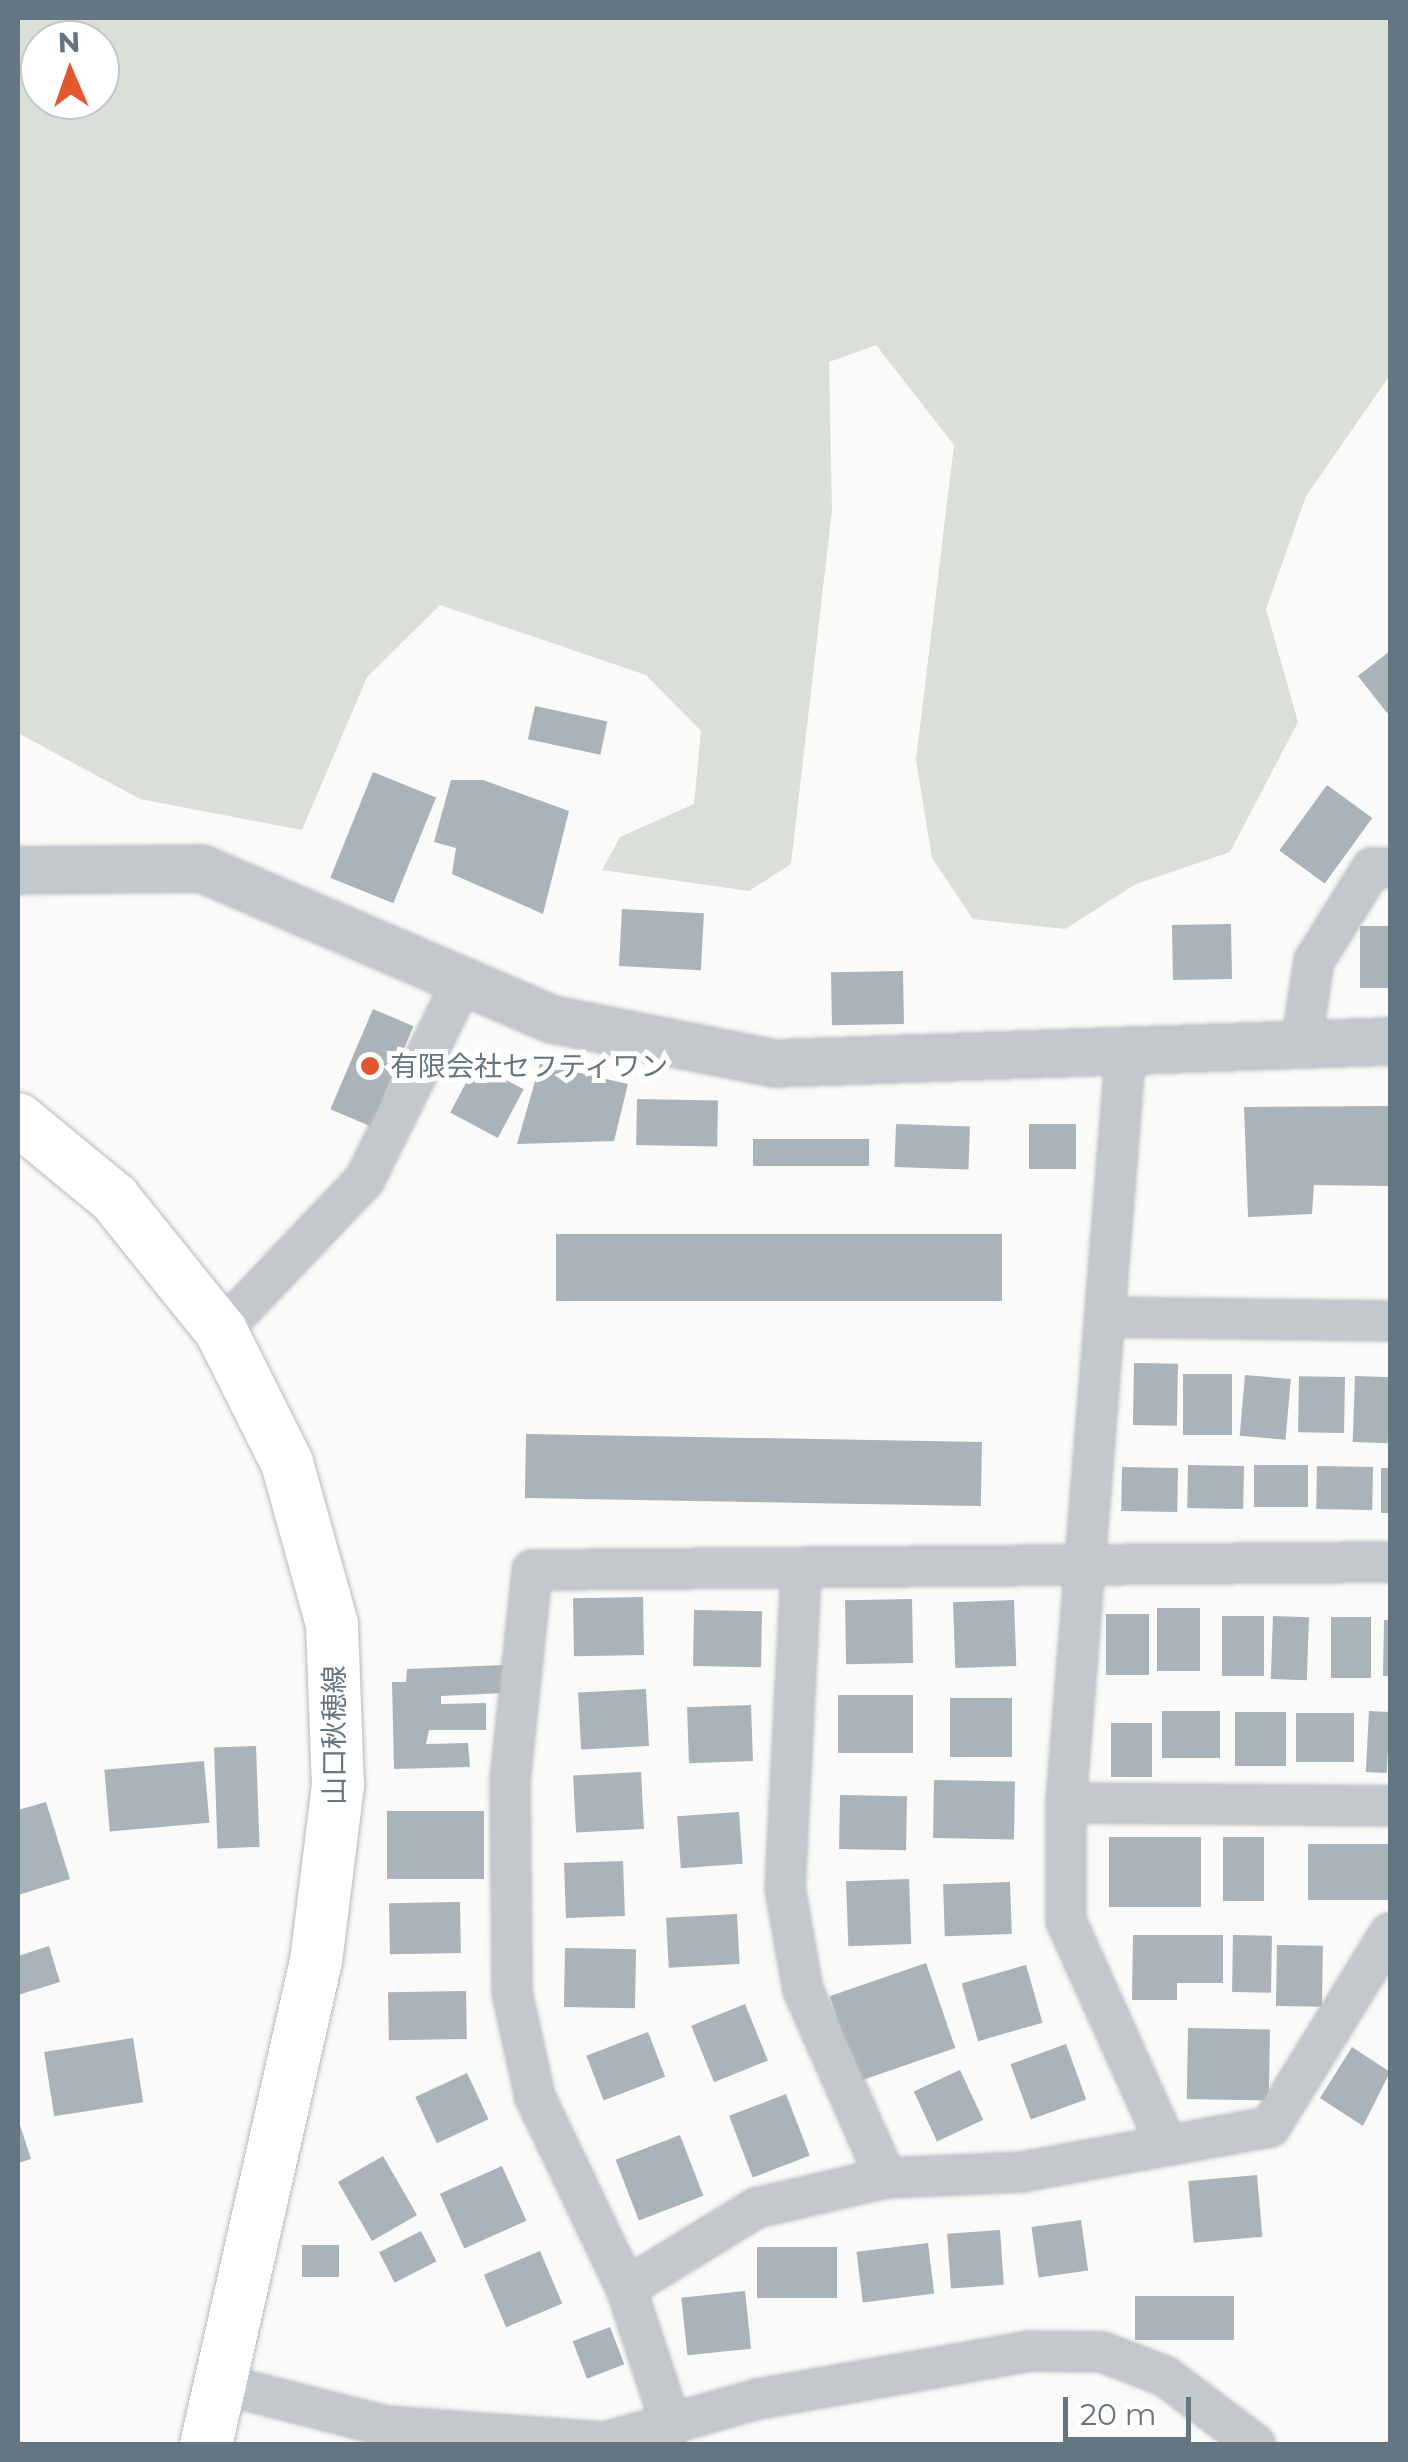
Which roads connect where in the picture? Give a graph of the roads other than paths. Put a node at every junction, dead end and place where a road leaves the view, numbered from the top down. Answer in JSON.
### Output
{"nodes":[{"id":1,"x":1384,"y":862,"type":"edge"},
{"id":2,"x":18,"y":870,"type":"edge"},
{"id":3,"x":460,"y":984,"type":"junction"},
{"id":4,"x":1302,"y":1039,"type":"junction"},
{"id":5,"x":1390,"y":1041,"type":"edge"},
{"id":6,"x":1126,"y":1047,"type":"junction"},
{"id":7,"x":18,"y":1119,"type":"edge"},
{"id":8,"x":1106,"y":1317,"type":"junction"},
{"id":9,"x":1390,"y":1321,"type":"edge"},
{"id":10,"x":221,"y":1331,"type":"junction"},
{"id":11,"x":1084,"y":1560,"type":"junction"},
{"id":12,"x":1390,"y":1562,"type":"edge"},
{"id":13,"x":801,"y":1573,"type":"junction"},
{"id":14,"x":1066,"y":1804,"type":"junction"},
{"id":15,"x":1390,"y":1806,"type":"edge"},
{"id":16,"x":1390,"y":1934,"type":"edge"},
{"id":17,"x":1166,"y":2143,"type":"junction"},
{"id":18,"x":886,"y":2178,"type":"junction"},
{"id":19,"x":626,"y":2288,"type":"junction"},
{"id":20,"x":220,"y":2384,"type":"junction"},
{"id":21,"x":672,"y":2427,"type":"junction"},
{"id":22,"x":206,"y":2444,"type":"edge"},
{"id":23,"x":1255,"y":2444,"type":"edge"}],
"edges":[{"from":1,"to":4,"type":"street"},
{"from":2,"to":3,"type":"street"},
{"from":3,"to":6,"type":"street"},
{"from":3,"to":10,"type":"street"},
{"from":4,"to":5,"type":"street"},
{"from":4,"to":6,"type":"street"},
{"from":6,"to":8,"type":"street"},
{"from":7,"to":10,"type":"main road","name":"山口秋穂線"},
{"from":8,"to":9,"type":"street"},
{"from":8,"to":11,"type":"street"},
{"from":10,"to":20,"type":"main road","name":"山口秋穂線"},
{"from":11,"to":12,"type":"street"},
{"from":11,"to":13,"type":"street"},
{"from":11,"to":14,"type":"street"},
{"from":13,"to":18,"type":"street"},
{"from":13,"to":19,"type":"street"},
{"from":14,"to":15,"type":"street"},
{"from":14,"to":17,"type":"street"},
{"from":16,"to":17,"type":"street"},
{"from":17,"to":18,"type":"street"},
{"from":18,"to":19,"type":"street"},
{"from":19,"to":21,"type":"street"},
{"from":20,"to":21,"type":"street"},
{"from":20,"to":22,"type":"main road","name":"山口秋穂線"},
{"from":21,"to":23,"type":"street"}]}
